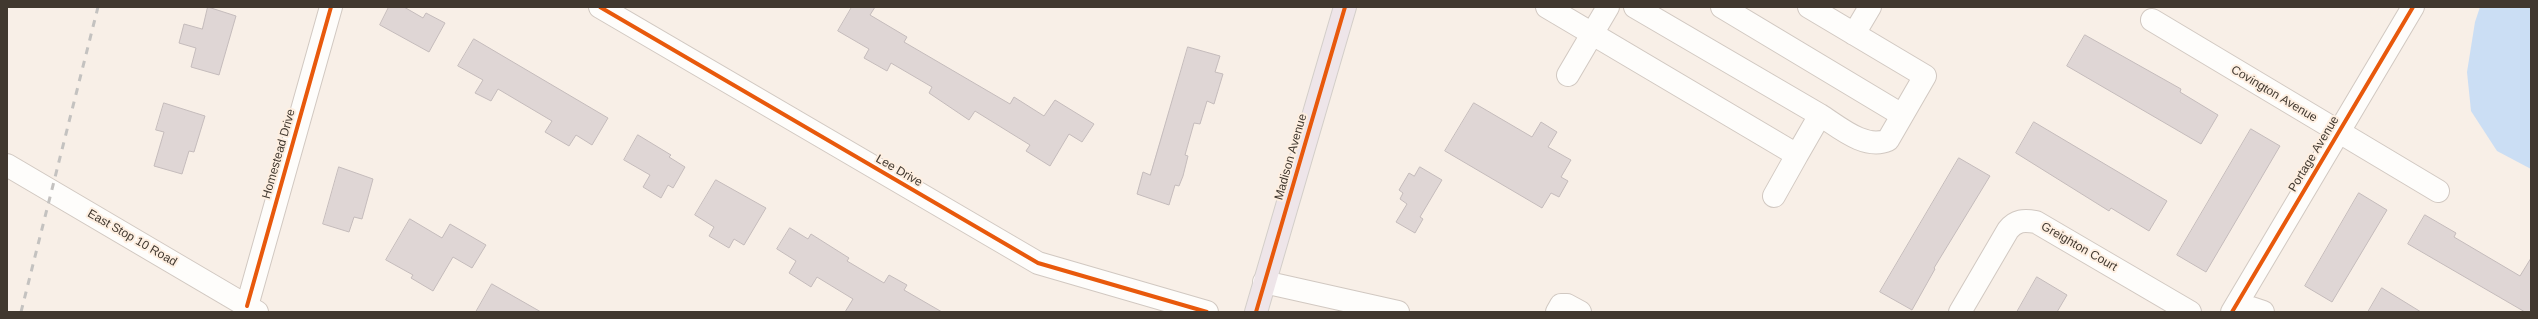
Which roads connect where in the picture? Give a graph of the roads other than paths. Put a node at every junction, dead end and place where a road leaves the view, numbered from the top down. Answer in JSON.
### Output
{"nodes":[{"id":1,"x":331,"y":7,"type":"edge"},
{"id":2,"x":600,"y":7,"type":"edge"},
{"id":3,"x":1345,"y":7,"type":"edge"},
{"id":4,"x":1547,"y":7,"type":"edge"},
{"id":5,"x":1608,"y":7,"type":"edge"},
{"id":6,"x":1635,"y":7,"type":"edge"},
{"id":7,"x":1722,"y":7,"type":"edge"},
{"id":8,"x":1809,"y":7,"type":"edge"},
{"id":9,"x":1870,"y":7,"type":"edge"},
{"id":10,"x":2413,"y":7,"type":"edge"},
{"id":11,"x":2152,"y":20,"type":"dead end"},
{"id":12,"x":1592,"y":34,"type":"junction"},
{"id":13,"x":1854,"y":34,"type":"junction"},
{"id":14,"x":1568,"y":75,"type":"dead end"},
{"id":15,"x":1820,"y":115,"type":"junction"},
{"id":16,"x":1902,"y":115,"type":"junction"},
{"id":17,"x":2338,"y":133,"type":"junction"},
{"id":18,"x":1797,"y":155,"type":"junction"},
{"id":19,"x":7,"y":165,"type":"edge"},
{"id":20,"x":2438,"y":191,"type":"dead end"},
{"id":21,"x":1774,"y":196,"type":"dead end"},
{"id":22,"x":1264,"y":282,"type":"junction"},
{"id":23,"x":243,"y":307,"type":"edge"},
{"id":24,"x":1207,"y":312,"type":"edge"},
{"id":25,"x":1256,"y":312,"type":"edge"},
{"id":26,"x":1398,"y":312,"type":"edge"},
{"id":27,"x":1557,"y":312,"type":"edge"},
{"id":28,"x":1580,"y":312,"type":"edge"},
{"id":29,"x":1960,"y":312,"type":"edge"},
{"id":30,"x":2190,"y":312,"type":"edge"},
{"id":31,"x":2232,"y":312,"type":"edge"},
{"id":32,"x":2238,"y":312,"type":"edge"},
{"id":33,"x":2263,"y":312,"type":"edge"}],
"edges":[{"from":1,"to":23,"type":"street","name":"Homestead Drive"},
{"from":2,"to":24,"type":"street","name":"Lee Drive"},
{"from":3,"to":22,"type":"main road","name":"Madison Avenue"},
{"from":4,"to":12,"type":"street"},
{"from":5,"to":12,"type":"street"},
{"from":6,"to":15,"type":"street"},
{"from":7,"to":16,"type":"street"},
{"from":8,"to":13,"type":"street"},
{"from":9,"to":13,"type":"street"},
{"from":10,"to":17,"type":"street","name":"Portage Avenue"},
{"from":11,"to":17,"type":"street","name":"Covington Avenue"},
{"from":12,"to":14,"type":"street"},
{"from":12,"to":18,"type":"street"},
{"from":13,"to":16,"type":"street"},
{"from":15,"to":16,"type":"street"},
{"from":15,"to":18,"type":"street"},
{"from":17,"to":20,"type":"street","name":"Covington Avenue"},
{"from":17,"to":31,"type":"street","name":"Portage Avenue"},
{"from":18,"to":21,"type":"street"},
{"from":19,"to":23,"type":"street","name":"East Stop 10 Road"},
{"from":22,"to":25,"type":"main road","name":"Madison Avenue"},
{"from":22,"to":26,"type":"street"},
{"from":27,"to":28,"type":"street"},
{"from":29,"to":30,"type":"street","name":"Greighton Court"},
{"from":32,"to":33,"type":"street"}]}
